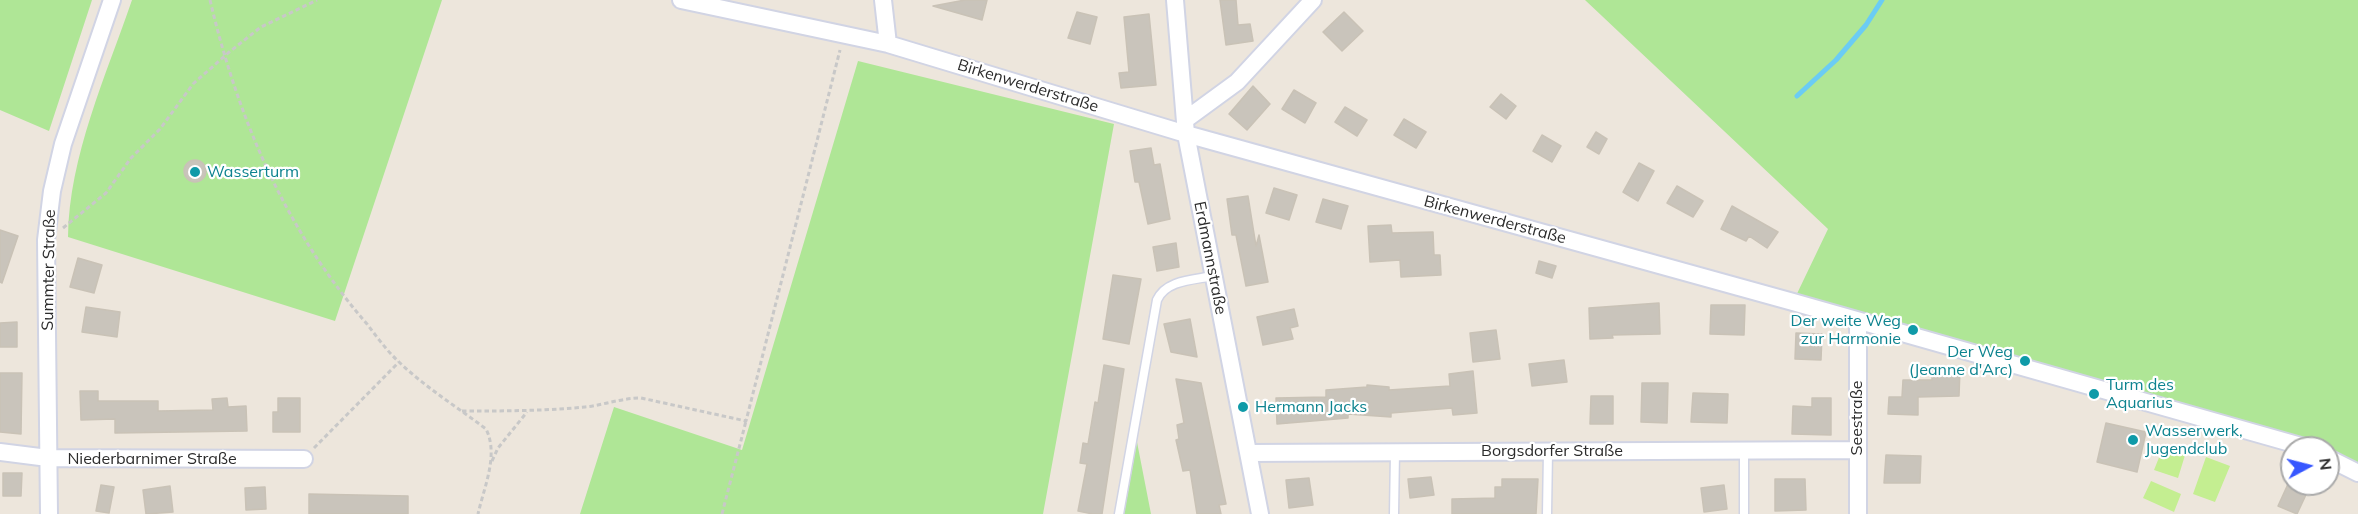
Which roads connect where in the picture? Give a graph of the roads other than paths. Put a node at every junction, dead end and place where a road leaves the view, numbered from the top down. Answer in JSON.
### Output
{"nodes":[{"id":1,"x":112,"y":0,"type":"edge"},
{"id":2,"x":681,"y":0,"type":"edge"},
{"id":3,"x":883,"y":0,"type":"edge"},
{"id":4,"x":1175,"y":0,"type":"edge"},
{"id":5,"x":1313,"y":0,"type":"edge"},
{"id":6,"x":888,"y":44,"type":"junction"},
{"id":7,"x":1185,"y":127,"type":"junction"},
{"id":8,"x":1213,"y":276,"type":"junction"},
{"id":9,"x":1858,"y":322,"type":"junction"},
{"id":10,"x":2280,"y":440,"type":"edge"},
{"id":11,"x":1744,"y":449,"type":"junction"},
{"id":12,"x":1857,"y":450,"type":"junction"},
{"id":13,"x":1548,"y":451,"type":"junction"},
{"id":14,"x":0,"y":452,"type":"edge"},
{"id":15,"x":1395,"y":452,"type":"junction"},
{"id":16,"x":1248,"y":453,"type":"junction"},
{"id":17,"x":48,"y":458,"type":"junction"},
{"id":18,"x":304,"y":459,"type":"road end"},
{"id":19,"x":2340,"y":464,"type":"edge"},
{"id":20,"x":2358,"y":473,"type":"edge"},
{"id":21,"x":49,"y":514,"type":"edge"},
{"id":22,"x":1119,"y":514,"type":"edge"},
{"id":23,"x":1260,"y":514,"type":"edge"},
{"id":24,"x":1394,"y":514,"type":"edge"},
{"id":25,"x":1547,"y":514,"type":"edge"},
{"id":26,"x":1743,"y":514,"type":"edge"},
{"id":27,"x":1858,"y":514,"type":"edge"}],
"edges":[{"from":1,"to":17,"type":"street","name":"Summter Straße"},
{"from":2,"to":6,"type":"street","name":"Birkenwerderstraße"},
{"from":3,"to":6,"type":"street"},
{"from":4,"to":7,"type":"street","name":"Erdmannstraße"},
{"from":5,"to":7,"type":"street"},
{"from":6,"to":7,"type":"street","name":"Birkenwerderstraße"},
{"from":7,"to":8,"type":"street","name":"Erdmannstraße"},
{"from":7,"to":9,"type":"street","name":"Birkenwerderstraße"},
{"from":8,"to":16,"type":"street","name":"Erdmannstraße"},
{"from":8,"to":22,"type":"lane"},
{"from":9,"to":10,"type":"street","name":"Birkenwerderstraße"},
{"from":9,"to":12,"type":"street","name":"Seestraße"},
{"from":11,"to":12,"type":"street","name":"Borgsdorfer Straße"},
{"from":11,"to":13,"type":"street","name":"Borgsdorfer Straße"},
{"from":11,"to":26,"type":"lane"},
{"from":12,"to":27,"type":"street","name":"Seestraße"},
{"from":13,"to":15,"type":"street","name":"Borgsdorfer Straße"},
{"from":13,"to":25,"type":"lane"},
{"from":14,"to":17,"type":"street","name":"Niederbarnimer Straße"},
{"from":15,"to":16,"type":"street","name":"Borgsdorfer Straße"},
{"from":15,"to":24,"type":"lane"},
{"from":16,"to":23,"type":"street","name":"Erdmannstraße"},
{"from":17,"to":18,"type":"street","name":"Niederbarnimer Straße"},
{"from":17,"to":21,"type":"street","name":"Summter Straße"},
{"from":19,"to":20,"type":"street"}]}
